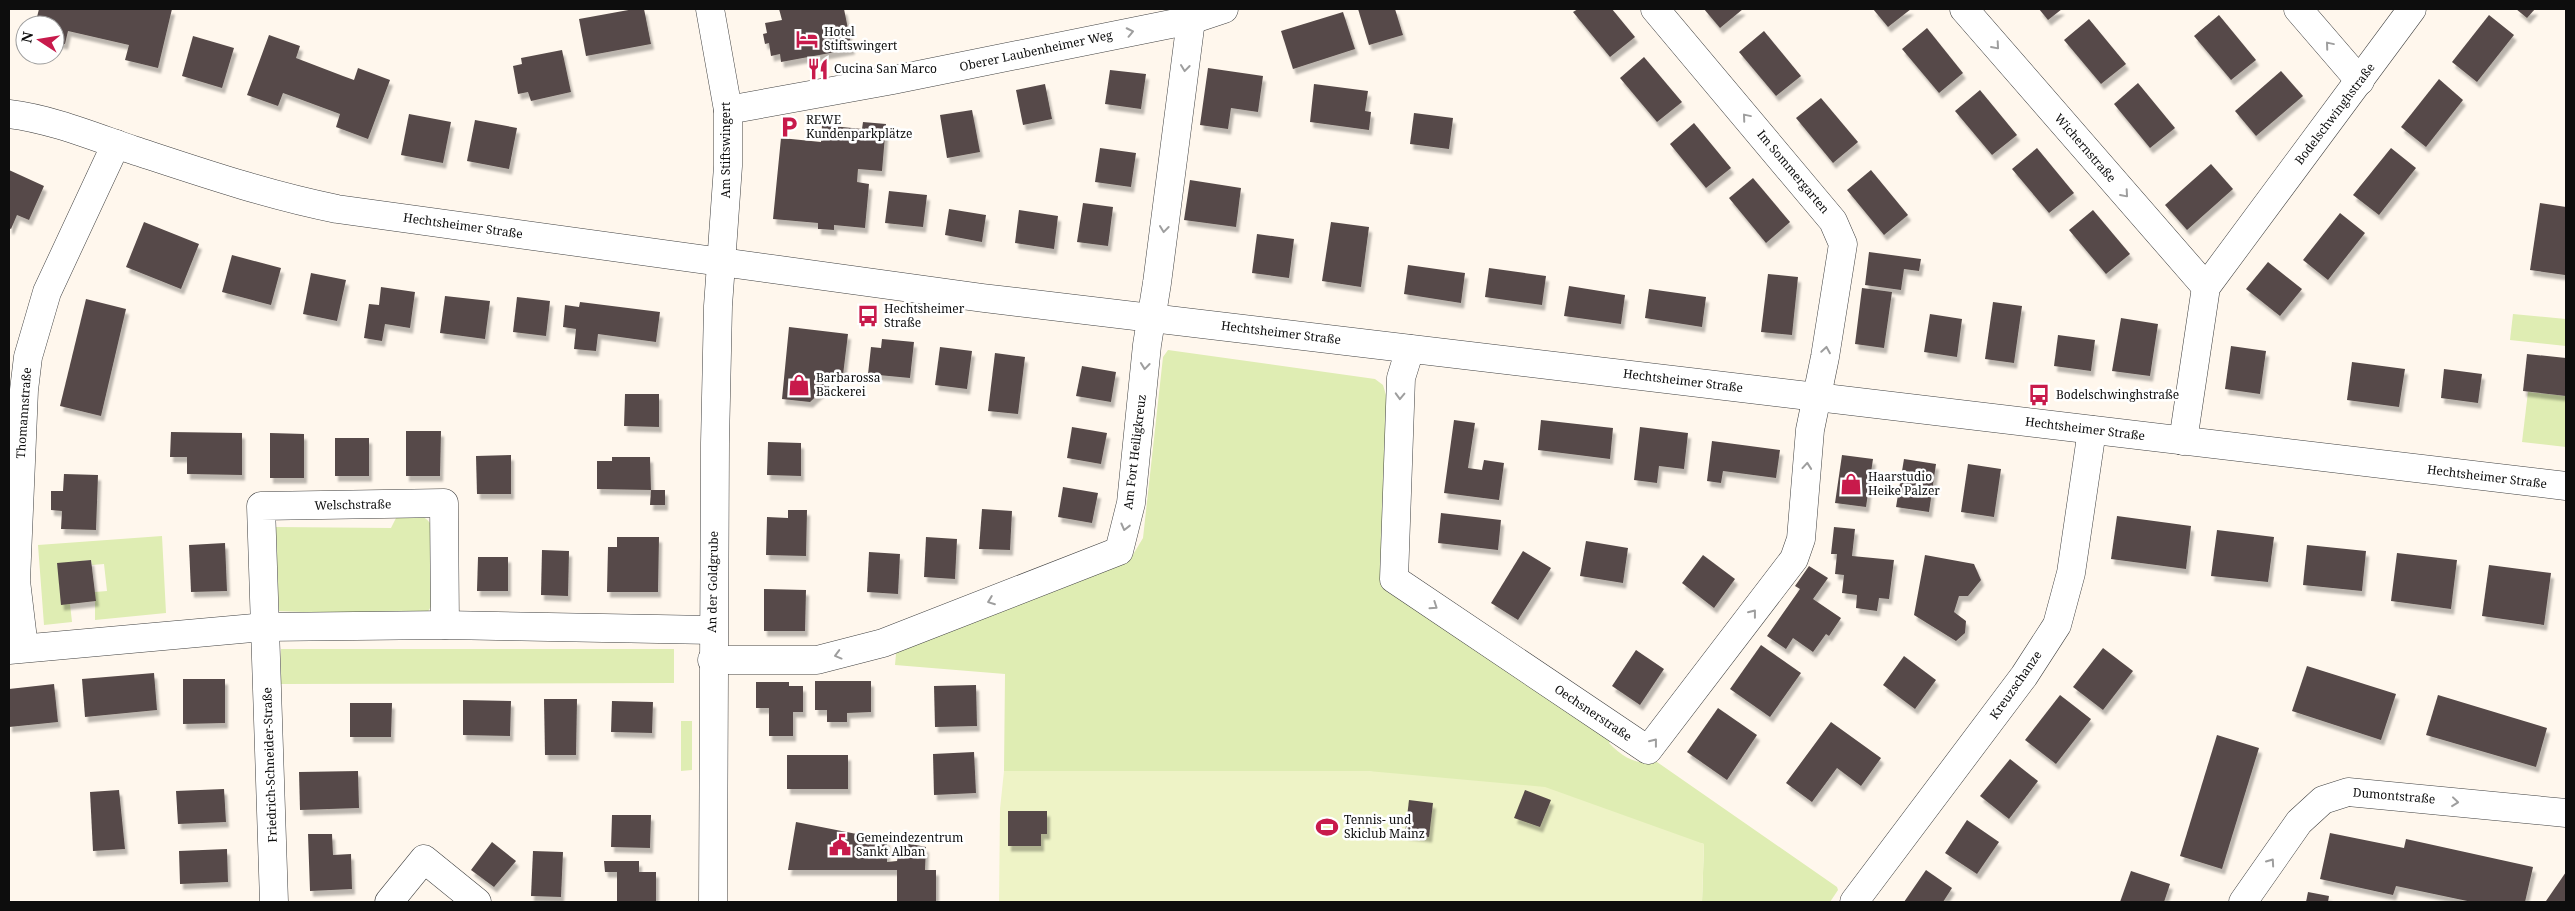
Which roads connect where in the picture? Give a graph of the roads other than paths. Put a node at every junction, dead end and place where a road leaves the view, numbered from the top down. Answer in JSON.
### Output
{"nodes":[{"id":1,"x":710,"y":9,"type":"edge"},
{"id":2,"x":1224,"y":9,"type":"edge"},
{"id":3,"x":1655,"y":9,"type":"edge"},
{"id":4,"x":1964,"y":9,"type":"edge"},
{"id":5,"x":2298,"y":9,"type":"edge"},
{"id":6,"x":2412,"y":9,"type":"edge"},
{"id":7,"x":1191,"y":20,"type":"junction"},
{"id":8,"x":2360,"y":81,"type":"junction"},
{"id":9,"x":728,"y":110,"type":"junction"},
{"id":10,"x":9,"y":114,"type":"edge"},
{"id":11,"x":116,"y":144,"type":"junction"},
{"id":12,"x":722,"y":262,"type":"junction"},
{"id":13,"x":2206,"y":287,"type":"junction"},
{"id":14,"x":1152,"y":318,"type":"junction"},
{"id":15,"x":1410,"y":348,"type":"junction"},
{"id":16,"x":1816,"y":397,"type":"junction"},
{"id":17,"x":2092,"y":430,"type":"junction"},
{"id":18,"x":2183,"y":441,"type":"junction"},
{"id":19,"x":2566,"y":486,"type":"edge"},
{"id":20,"x":13,"y":581,"type":"edge"},
{"id":21,"x":446,"y":625,"type":"junction"},
{"id":22,"x":265,"y":627,"type":"junction"},
{"id":23,"x":712,"y":630,"type":"junction"},
{"id":24,"x":16,"y":649,"type":"edge"},
{"id":25,"x":712,"y":660,"type":"junction"},
{"id":26,"x":2566,"y":814,"type":"edge"},
{"id":27,"x":274,"y":902,"type":"edge"},
{"id":28,"x":389,"y":902,"type":"edge"},
{"id":29,"x":477,"y":902,"type":"edge"},
{"id":30,"x":712,"y":902,"type":"edge"},
{"id":31,"x":1854,"y":902,"type":"edge"},
{"id":32,"x":2243,"y":902,"type":"edge"}],
"edges":[{"from":1,"to":9,"type":"street","name":"Am Stiftswingert"},
{"from":2,"to":7,"type":"street","name":"Oberer Laubenheimer Weg"},
{"from":16,"to":3,"type":"street","name":"Im Sommergarten","one_way":true},
{"from":4,"to":13,"type":"street","name":"Wichernstraße","one_way":true},
{"from":8,"to":5,"type":"street","one_way":true},
{"from":6,"to":8,"type":"street","name":"Bodelschwinghstraße"},
{"from":9,"to":7,"type":"street","name":"Oberer Laubenheimer Weg","one_way":true},
{"from":7,"to":14,"type":"street","name":"Am Fort Heiligkreuz","one_way":true},
{"from":8,"to":13,"type":"street","name":"Bodelschwinghstraße"},
{"from":9,"to":12,"type":"street","name":"Am Stiftswingert"},
{"from":10,"to":11,"type":"street","name":"Hechtsheimer Straße"},
{"from":11,"to":12,"type":"street","name":"Hechtsheimer Straße"},
{"from":11,"to":20,"type":"street","name":"Thomannstraße"},
{"from":12,"to":14,"type":"street","name":"Hechtsheimer Straße"},
{"from":12,"to":23,"type":"street","name":"An der Goldgrube"},
{"from":13,"to":18,"type":"street","name":"Bodelschwinghstraße"},
{"from":14,"to":15,"type":"street","name":"Hechtsheimer Straße"},
{"from":14,"to":25,"type":"street","name":"Am Fort Heiligkreuz","one_way":true},
{"from":15,"to":16,"type":"street","name":"Hechtsheimer Straße"},
{"from":15,"to":16,"type":"street","name":"Oechsnerstraße","one_way":true},
{"from":16,"to":17,"type":"street","name":"Hechtsheimer Straße"},
{"from":17,"to":18,"type":"street","name":"Hechtsheimer Straße"},
{"from":17,"to":31,"type":"street","name":"Kreuzschanze"},
{"from":18,"to":19,"type":"street","name":"Hechtsheimer Straße"},
{"from":20,"to":24,"type":"street","name":"Thomannstraße"},
{"from":21,"to":22,"type":"street"},
{"from":21,"to":22,"type":"street","name":"Welschstraße"},
{"from":21,"to":23,"type":"street"},
{"from":22,"to":24,"type":"street"},
{"from":22,"to":27,"type":"street","name":"Friedrich-Schneider-Straße"},
{"from":23,"to":25,"type":"street","name":"An der Goldgrube"},
{"from":25,"to":30,"type":"street","name":"An der Goldgrube"},
{"from":32,"to":26,"type":"street","name":"Dumontstraße","one_way":true},
{"from":28,"to":29,"type":"street"}]}
